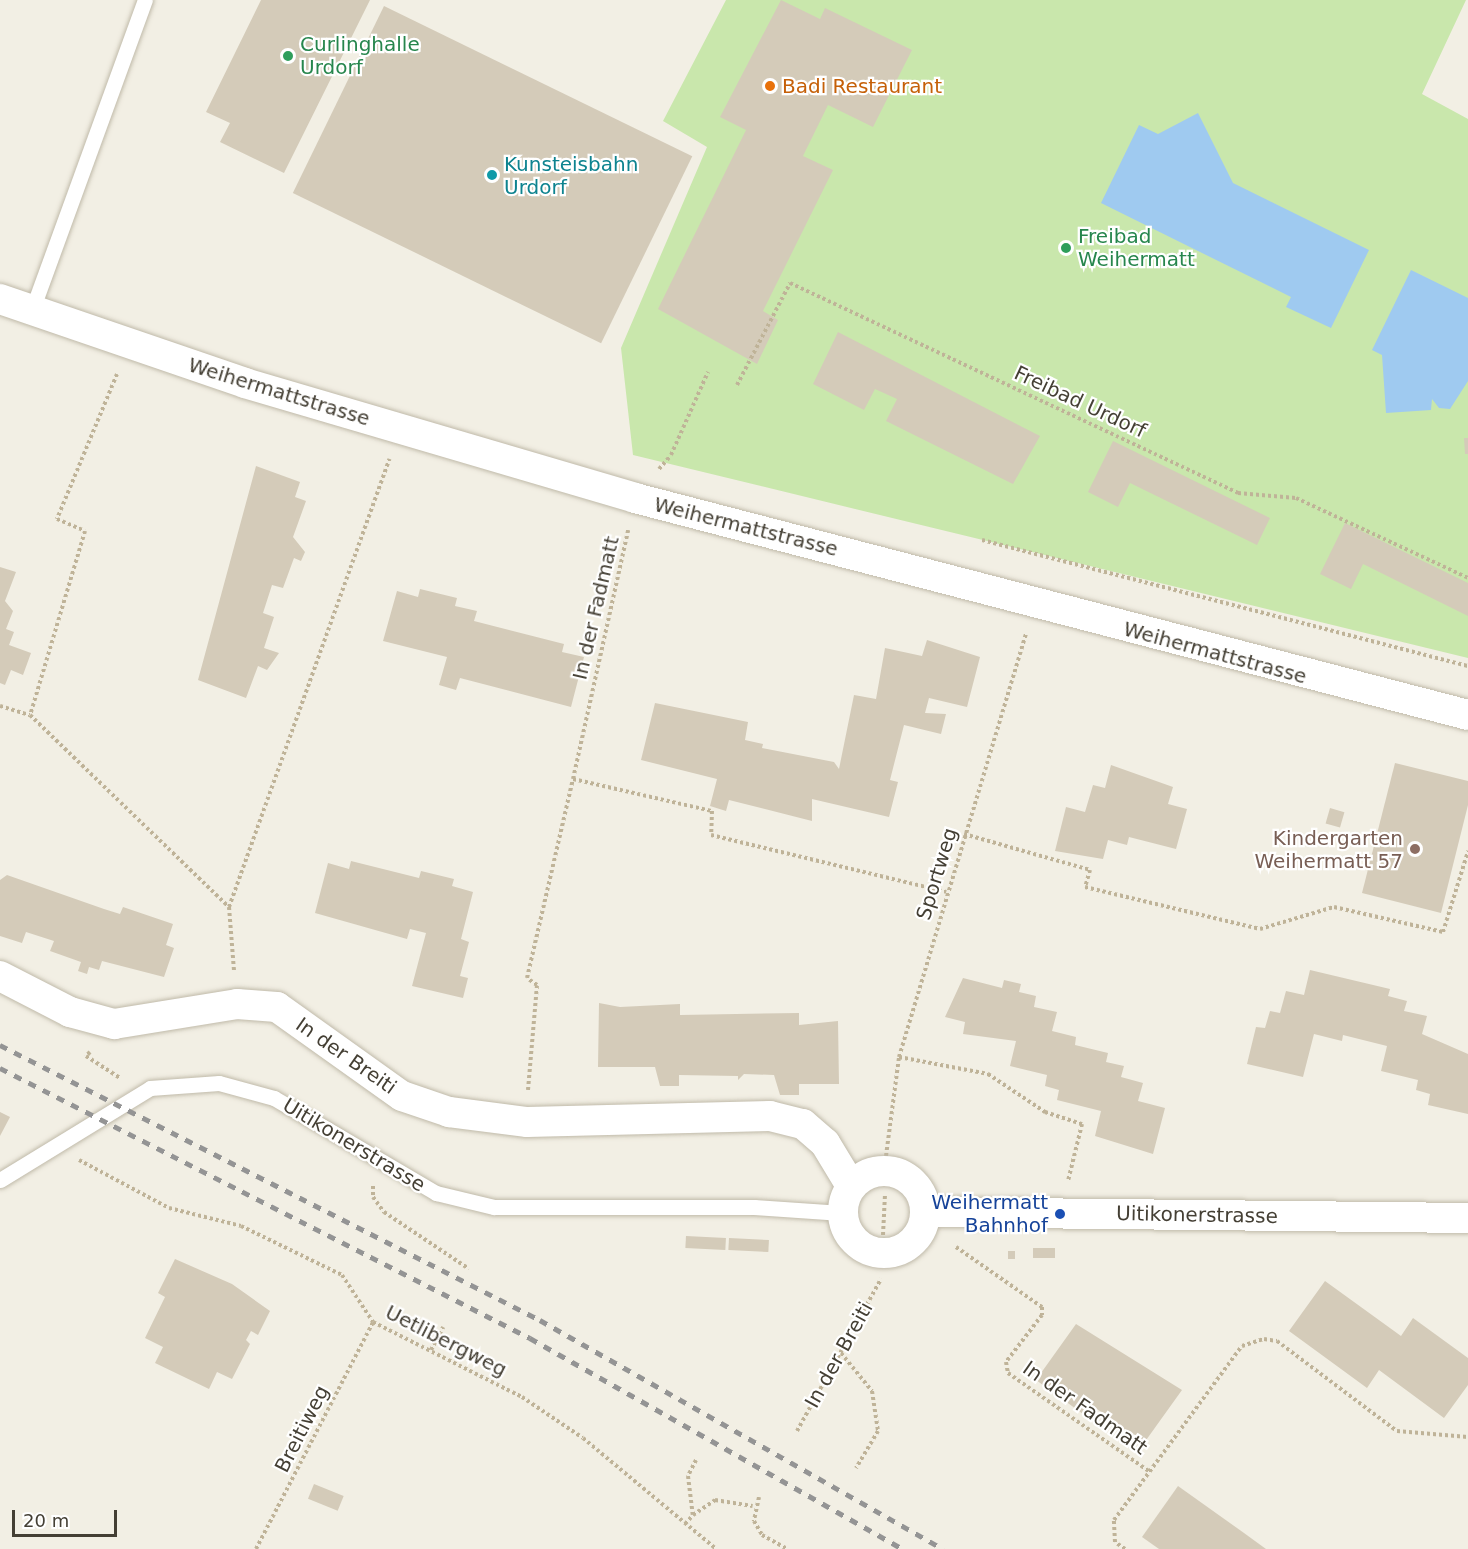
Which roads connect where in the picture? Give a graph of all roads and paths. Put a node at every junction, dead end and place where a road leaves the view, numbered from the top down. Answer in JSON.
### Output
{"nodes":[{"id":1,"x":145,"y":0,"type":"edge"},
{"id":2,"x":0,"y":299,"type":"edge"},
{"id":3,"x":32,"y":310,"type":"junction"},
{"id":4,"x":129,"y":345,"type":"junction"},
{"id":5,"x":708,"y":372,"type":"dead end"},
{"id":6,"x":737,"y":385,"type":"dead end"},
{"id":7,"x":400,"y":429,"type":"junction"},
{"id":8,"x":635,"y":498,"type":"junction"},
{"id":9,"x":982,"y":540,"type":"dead end"},
{"id":10,"x":1468,"y":578,"type":"edge"},
{"id":11,"x":1035,"y":604,"type":"junction"},
{"id":12,"x":1468,"y":666,"type":"edge"},
{"id":13,"x":0,"y":706,"type":"edge"},
{"id":14,"x":30,"y":715,"type":"junction"},
{"id":15,"x":1468,"y":716,"type":"edge"},
{"id":16,"x":573,"y":779,"type":"junction"},
{"id":17,"x":964,"y":834,"type":"junction"},
{"id":18,"x":1468,"y":851,"type":"edge"},
{"id":19,"x":946,"y":892,"type":"junction"},
{"id":20,"x":229,"y":907,"type":"junction"},
{"id":21,"x":0,"y":976,"type":"edge"},
{"id":22,"x":237,"y":1004,"type":"junction"},
{"id":23,"x":114,"y":1024,"type":"junction"},
{"id":24,"x":899,"y":1057,"type":"junction"},
{"id":25,"x":132,"y":1096,"type":"junction"},
{"id":26,"x":527,"y":1122,"type":"junction"},
{"id":27,"x":52,"y":1146,"type":"junction"},
{"id":28,"x":886,"y":1156,"type":"dead end"},
{"id":29,"x":375,"y":1161,"type":"junction"},
{"id":30,"x":0,"y":1180,"type":"edge"},
{"id":31,"x":885,"y":1193,"type":"dead end"},
{"id":32,"x":847,"y":1199,"type":"junction"},
{"id":33,"x":1060,"y":1214,"type":"junction"},
{"id":34,"x":1468,"y":1218,"type":"edge"},
{"id":35,"x":925,"y":1219,"type":"junction"},
{"id":36,"x":883,"y":1235,"type":"dead end"},
{"id":37,"x":469,"y":1269,"type":"dead end"},
{"id":38,"x":881,"y":1278,"type":"dead end"},
{"id":39,"x":373,"y":1322,"type":"junction"},
{"id":40,"x":443,"y":1326,"type":"dead end"},
{"id":41,"x":431,"y":1350,"type":"junction"},
{"id":42,"x":841,"y":1353,"type":"junction"},
{"id":43,"x":797,"y":1431,"type":"dead end"},
{"id":44,"x":1468,"y":1437,"type":"edge"},
{"id":45,"x":696,"y":1460,"type":"dead end"},
{"id":46,"x":856,"y":1468,"type":"dead end"},
{"id":47,"x":1150,"y":1472,"type":"junction"},
{"id":48,"x":759,"y":1497,"type":"dead end"},
{"id":49,"x":753,"y":1506,"type":"junction"},
{"id":50,"x":693,"y":1515,"type":"junction"},
{"id":51,"x":685,"y":1524,"type":"junction"},
{"id":52,"x":256,"y":1549,"type":"edge"},
{"id":53,"x":716,"y":1549,"type":"edge"},
{"id":54,"x":787,"y":1549,"type":"edge"},
{"id":55,"x":1125,"y":1549,"type":"edge"}],
"edges":[{"from":1,"to":3,"type":"lane"},
{"from":2,"to":3,"type":"street","name":"Weihermattstrasse"},
{"from":3,"to":4,"type":"street","name":"Weihermattstrasse"},
{"from":4,"to":7,"type":"street","name":"Weihermattstrasse"},
{"from":4,"to":14,"type":"path"},
{"from":5,"to":8,"type":"path","name":"In der Fadmatt"},
{"from":6,"to":10,"type":"path","name":"Freibad Urdorf"},
{"from":7,"to":8,"type":"street","name":"Weihermattstrasse"},
{"from":7,"to":20,"type":"path"},
{"from":8,"to":11,"type":"street","name":"Weihermattstrasse"},
{"from":8,"to":16,"type":"path","name":"In der Fadmatt"},
{"from":9,"to":12,"type":"path"},
{"from":11,"to":15,"type":"street","name":"Weihermattstrasse"},
{"from":11,"to":17,"type":"path","name":"Sportweg"},
{"from":13,"to":14,"type":"path"},
{"from":14,"to":20,"type":"path"},
{"from":16,"to":19,"type":"path"},
{"from":16,"to":26,"type":"path","name":"In der Fadmatt"},
{"from":17,"to":18,"type":"path"},
{"from":17,"to":19,"type":"path","name":"Sportweg"},
{"from":19,"to":24,"type":"path","name":"Sportweg"},
{"from":20,"to":22,"type":"path"},
{"from":21,"to":23,"type":"street","name":"In der Breiti"},
{"from":22,"to":23,"type":"street","name":"In der Breiti"},
{"from":22,"to":26,"type":"street","name":"In der Breiti"},
{"from":23,"to":25,"type":"path"},
{"from":24,"to":28,"type":"path","name":"Sportweg"},
{"from":24,"to":33,"type":"path"},
{"from":25,"to":27,"type":"lane","name":"Uitikonerstrasse"},
{"from":25,"to":29,"type":"lane","name":"Uitikonerstrasse"},
{"from":26,"to":32,"type":"street","name":"In der Breiti"},
{"from":27,"to":30,"type":"lane","name":"Uitikonerstrasse"},
{"from":27,"to":39,"type":"path","name":"Uetlibergweg"},
{"from":29,"to":32,"type":"lane","name":"Uitikonerstrasse"},
{"from":29,"to":37,"type":"path"},
{"from":31,"to":36,"type":"path"},
{"from":32,"to":35,"type":"street","name":"Uitikonerstrasse"},
{"from":32,"to":35,"type":"street"},
{"from":33,"to":34,"type":"street","name":"Uitikonerstrasse"},
{"from":33,"to":35,"type":"street","name":"Uitikonerstrasse"},
{"from":35,"to":47,"type":"path","name":"In der Fadmatt"},
{"from":38,"to":42,"type":"path","name":"In der Breiti"},
{"from":39,"to":41,"type":"path","name":"Uetlibergweg"},
{"from":39,"to":52,"type":"path","name":"Breitiweg"},
{"from":40,"to":41,"type":"path"},
{"from":41,"to":51,"type":"path","name":"Uetlibergweg"},
{"from":42,"to":43,"type":"path","name":"In der Breiti"},
{"from":42,"to":46,"type":"path"},
{"from":44,"to":47,"type":"path"},
{"from":45,"to":50,"type":"path"},
{"from":47,"to":55,"type":"path"},
{"from":48,"to":49,"type":"path"},
{"from":49,"to":50,"type":"path"},
{"from":49,"to":54,"type":"path"},
{"from":50,"to":51,"type":"path"},
{"from":51,"to":53,"type":"path","name":"Uetlibergweg"}]}
